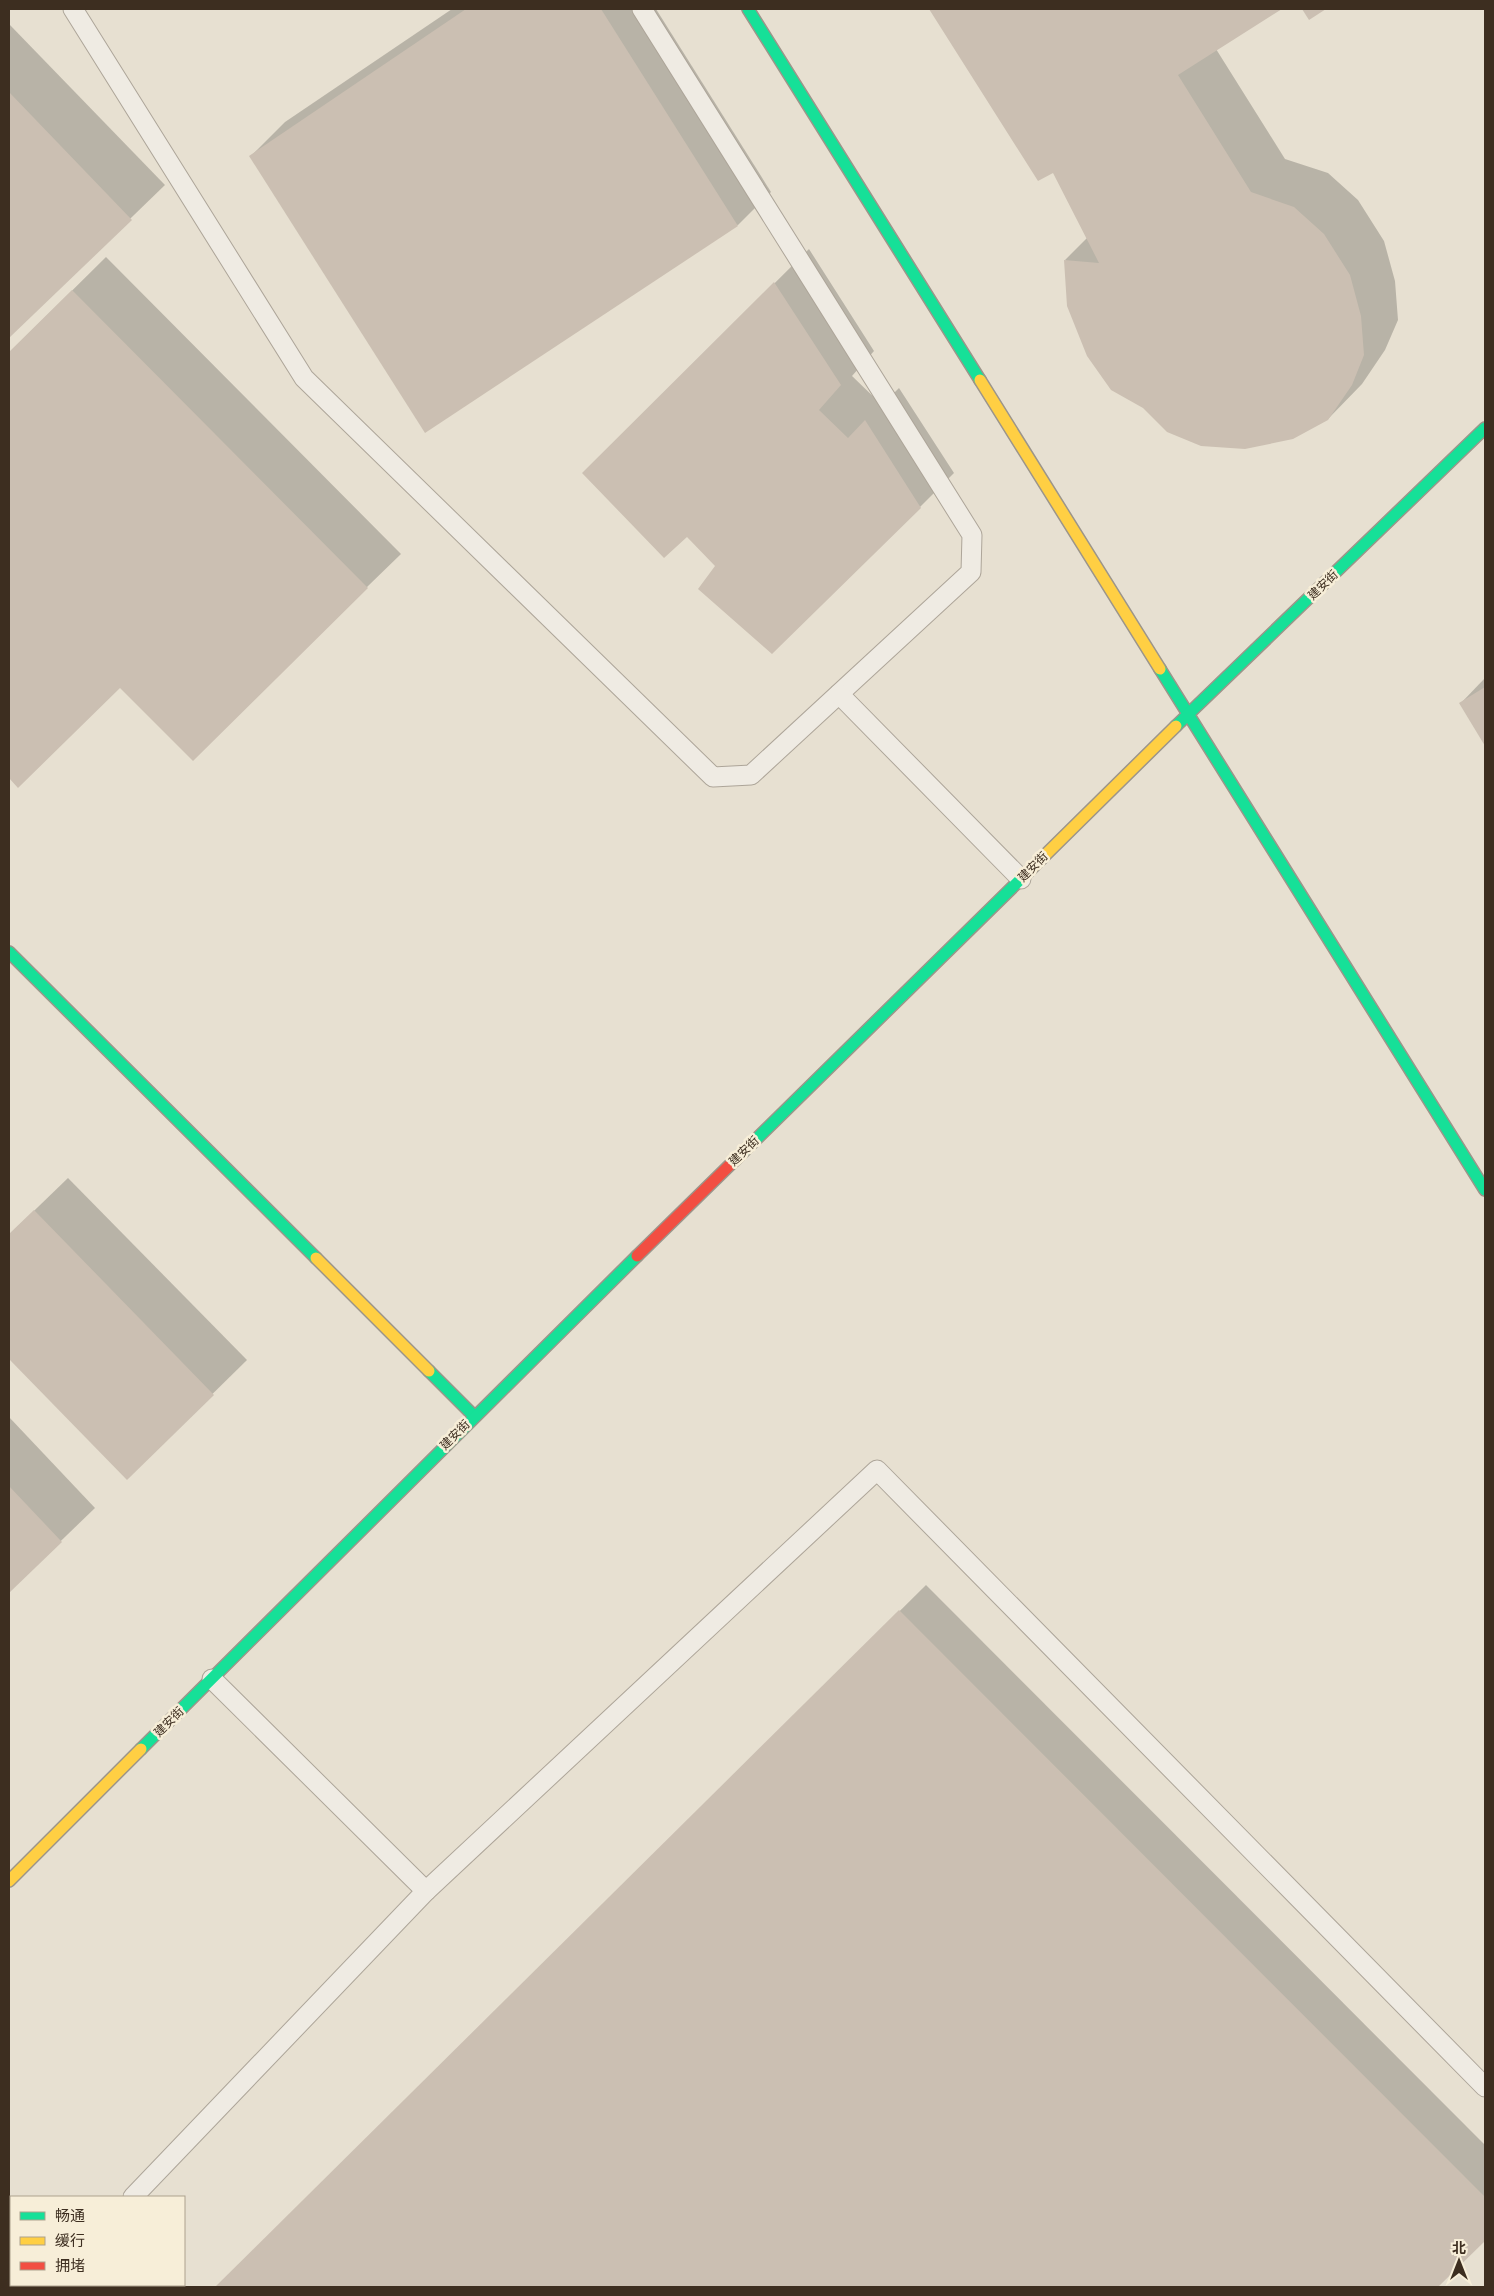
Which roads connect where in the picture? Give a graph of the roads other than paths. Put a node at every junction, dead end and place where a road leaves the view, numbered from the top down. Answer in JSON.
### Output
{"nodes":[{"id":1,"x":73,"y":9,"type":"edge"},
{"id":2,"x":642,"y":9,"type":"edge"},
{"id":3,"x":748,"y":9,"type":"edge"},
{"id":4,"x":1485,"y":428,"type":"edge"},
{"id":5,"x":839,"y":694,"type":"junction"},
{"id":6,"x":1187,"y":715,"type":"junction"},
{"id":7,"x":1021,"y":878,"type":"junction"},
{"id":8,"x":9,"y":952,"type":"edge"},
{"id":9,"x":1485,"y":1190,"type":"edge"},
{"id":10,"x":474,"y":1416,"type":"junction"},
{"id":11,"x":212,"y":1679,"type":"junction"},
{"id":12,"x":9,"y":1881,"type":"edge"},
{"id":13,"x":426,"y":1891,"type":"junction"},
{"id":14,"x":1485,"y":2087,"type":"edge"},
{"id":15,"x":134,"y":2196,"type":"edge"}],
"edges":[{"from":1,"to":5,"type":"lane"},
{"from":2,"to":5,"type":"lane"},
{"from":3,"to":6,"type":"street"},
{"from":4,"to":6,"type":"street","name":"建安街"},
{"from":5,"to":7,"type":"lane"},
{"from":6,"to":7,"type":"street","name":"建安街"},
{"from":6,"to":9,"type":"street"},
{"from":7,"to":10,"type":"street","name":"建安街"},
{"from":8,"to":10,"type":"street"},
{"from":10,"to":11,"type":"street","name":"建安街"},
{"from":11,"to":12,"type":"street","name":"建安街"},
{"from":11,"to":13,"type":"lane"},
{"from":13,"to":14,"type":"lane"},
{"from":13,"to":15,"type":"lane"}]}
